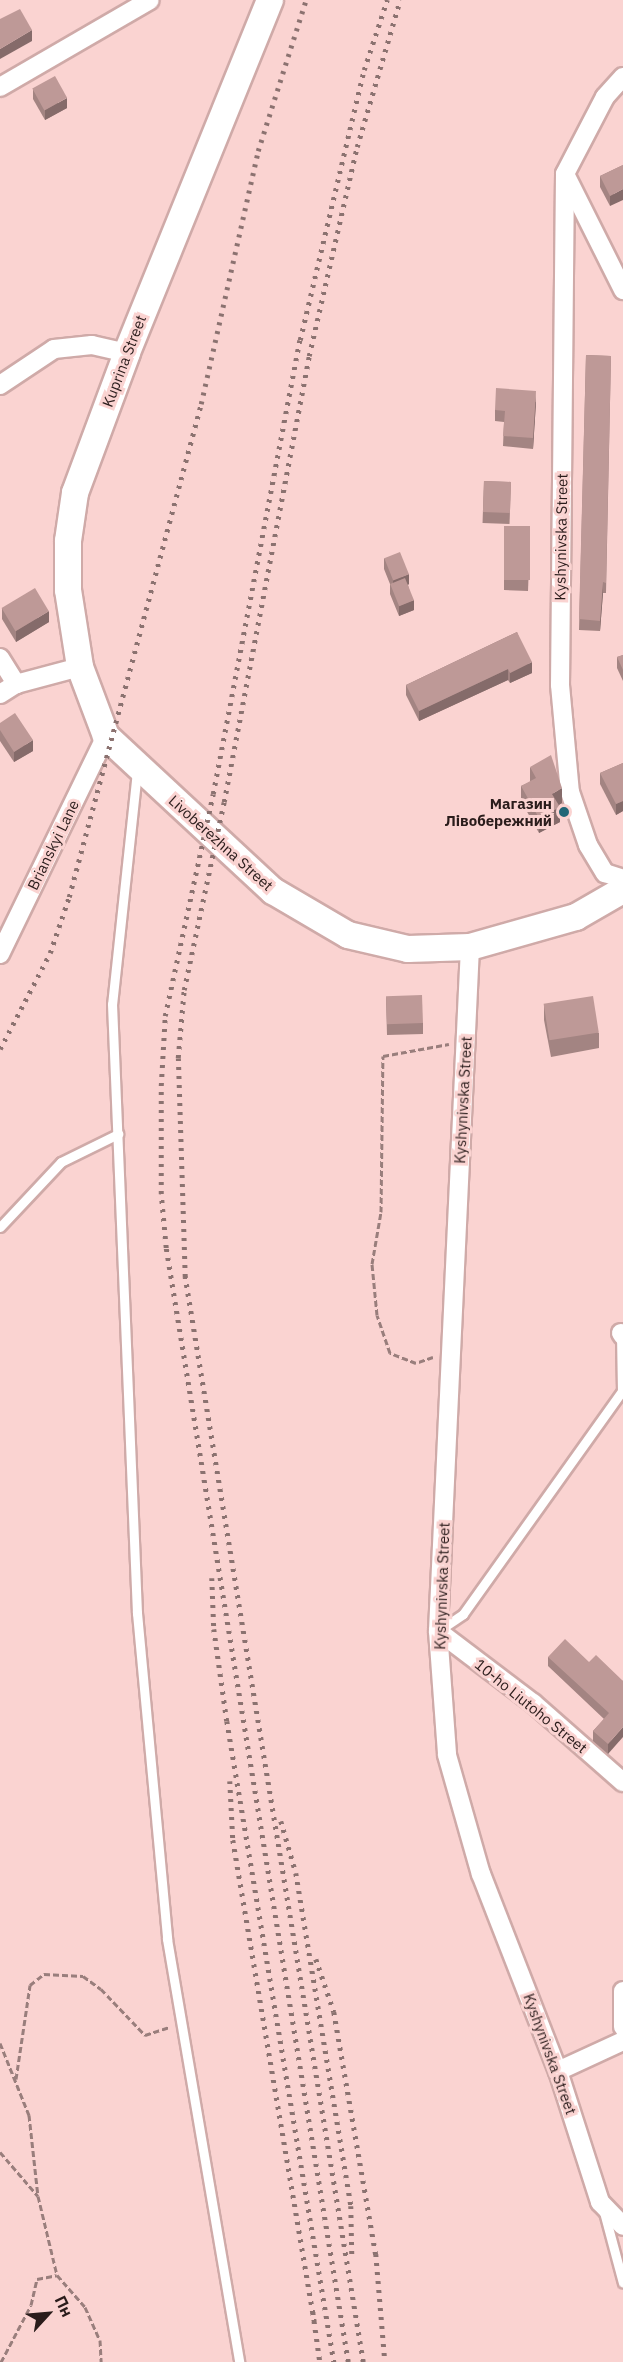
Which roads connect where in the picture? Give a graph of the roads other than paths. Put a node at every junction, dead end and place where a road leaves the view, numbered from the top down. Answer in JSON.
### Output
{"nodes":[{"id":1,"x":150,"y":0,"type":"edge"},
{"id":2,"x":270,"y":0,"type":"edge"},
{"id":3,"x":623,"y":77,"type":"edge"},
{"id":4,"x":0,"y":87,"type":"edge"},
{"id":5,"x":566,"y":174,"type":"junction"},
{"id":6,"x":623,"y":290,"type":"edge"},
{"id":7,"x":127,"y":353,"type":"junction"},
{"id":8,"x":0,"y":385,"type":"edge"},
{"id":9,"x":0,"y":658,"type":"edge"},
{"id":10,"x":80,"y":667,"type":"junction"},
{"id":11,"x":16,"y":684,"type":"junction"},
{"id":12,"x":0,"y":694,"type":"edge"},
{"id":13,"x":106,"y":736,"type":"junction"},
{"id":14,"x":137,"y":768,"type":"junction"},
{"id":15,"x":623,"y":879,"type":"edge"},
{"id":16,"x":623,"y":890,"type":"edge"},
{"id":17,"x":470,"y":947,"type":"junction"},
{"id":18,"x":0,"y":954,"type":"edge"},
{"id":19,"x":118,"y":1134,"type":"junction"},
{"id":20,"x":0,"y":1227,"type":"edge"},
{"id":21,"x":622,"y":1331,"type":"edge"},
{"id":22,"x":438,"y":1631,"type":"junction"},
{"id":23,"x":623,"y":1782,"type":"edge"},
{"id":24,"x":623,"y":1991,"type":"edge"},
{"id":25,"x":623,"y":2027,"type":"edge"},
{"id":26,"x":623,"y":2041,"type":"edge"},
{"id":27,"x":558,"y":2071,"type":"junction"},
{"id":28,"x":602,"y":2203,"type":"junction"},
{"id":29,"x":623,"y":2226,"type":"edge"},
{"id":30,"x":623,"y":2283,"type":"edge"},
{"id":31,"x":239,"y":2362,"type":"edge"}],
"edges":[{"from":1,"to":4,"type":"street"},
{"from":2,"to":7,"type":"main road","name":"Kuprina Street"},
{"from":3,"to":5,"type":"street"},
{"from":5,"to":6,"type":"street"},
{"from":5,"to":15,"type":"street","name":"Kyshynivska Street"},
{"from":7,"to":8,"type":"street"},
{"from":7,"to":10,"type":"main road","name":"Kuprina Street"},
{"from":9,"to":11,"type":"street"},
{"from":10,"to":11,"type":"street"},
{"from":10,"to":13,"type":"main road","name":"Kuprina Street"},
{"from":11,"to":12,"type":"street"},
{"from":13,"to":14,"type":"main road","name":"Livoberezhna Street"},
{"from":13,"to":18,"type":"street","name":"Brianskyi Lane"},
{"from":14,"to":17,"type":"main road","name":"Livoberezhna Street"},
{"from":14,"to":19,"type":"lane"},
{"from":16,"to":17,"type":"main road","name":"Livoberezhna Street"},
{"from":17,"to":22,"type":"street","name":"Kyshynivska Street"},
{"from":19,"to":20,"type":"lane"},
{"from":19,"to":31,"type":"lane"},
{"from":21,"to":22,"type":"lane"},
{"from":22,"to":23,"type":"street","name":"10-ho Liutoho Street"},
{"from":22,"to":27,"type":"street","name":"Kyshynivska Street"},
{"from":24,"to":25,"type":"street"},
{"from":26,"to":27,"type":"street"},
{"from":27,"to":28,"type":"street","name":"Kyshynivska Street"},
{"from":28,"to":29,"type":"street","name":"Kyshynivska Street"},
{"from":28,"to":30,"type":"lane"}]}
